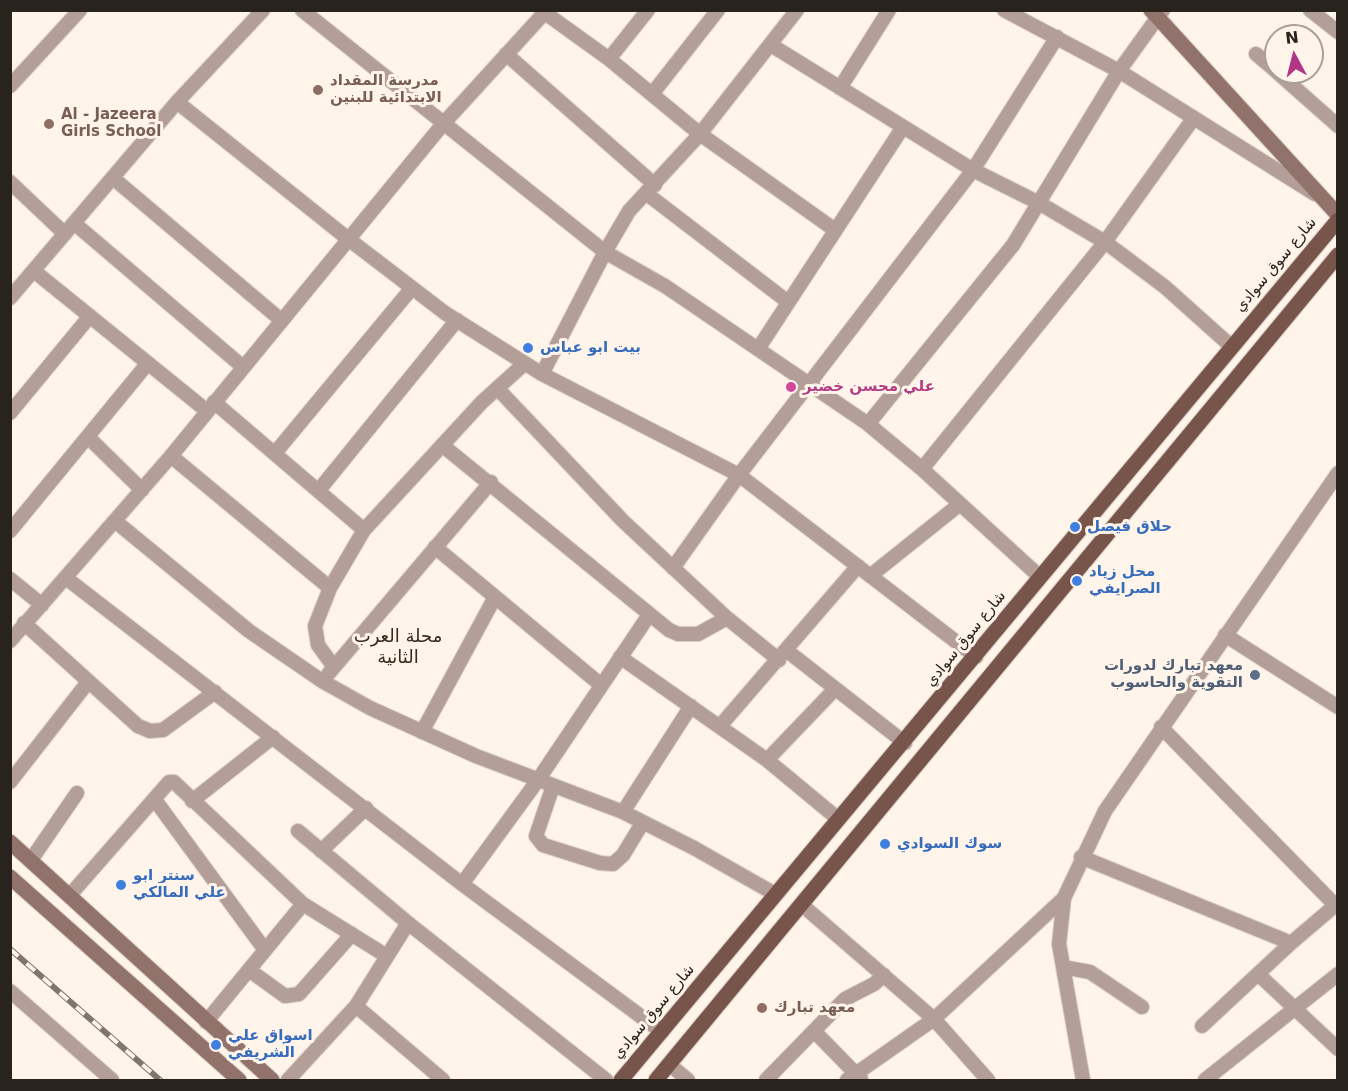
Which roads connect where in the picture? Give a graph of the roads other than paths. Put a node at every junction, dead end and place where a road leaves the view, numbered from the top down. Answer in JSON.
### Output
{"nodes":[{"id":1,"x":80,"y":10,"type":"edge"},
{"id":2,"x":263,"y":10,"type":"edge"},
{"id":3,"x":303,"y":10,"type":"edge"},
{"id":4,"x":648,"y":10,"type":"edge"},
{"id":5,"x":718,"y":10,"type":"edge"},
{"id":6,"x":797,"y":10,"type":"edge"},
{"id":7,"x":889,"y":10,"type":"edge"},
{"id":8,"x":1004,"y":10,"type":"edge"},
{"id":9,"x":1310,"y":10,"type":"edge"},
{"id":10,"x":544,"y":11,"type":"edge"},
{"id":11,"x":1156,"y":13,"type":"edge"},
{"id":12,"x":1338,"y":32,"type":"edge"},
{"id":13,"x":1057,"y":37,"type":"junction"},
{"id":14,"x":771,"y":45,"type":"junction"},
{"id":15,"x":506,"y":54,"type":"junction"},
{"id":16,"x":1256,"y":54,"type":"dead end"},
{"id":17,"x":609,"y":59,"type":"junction"},
{"id":18,"x":1264,"y":61,"type":"edge"},
{"id":19,"x":1119,"y":71,"type":"junction"},
{"id":20,"x":1290,"y":84,"type":"edge"},
{"id":21,"x":10,"y":86,"type":"edge"},
{"id":22,"x":840,"y":88,"type":"junction"},
{"id":23,"x":652,"y":94,"type":"junction"},
{"id":24,"x":177,"y":102,"type":"junction"},
{"id":25,"x":1193,"y":119,"type":"junction"},
{"id":26,"x":442,"y":124,"type":"junction"},
{"id":27,"x":1338,"y":126,"type":"edge"},
{"id":28,"x":903,"y":127,"type":"junction"},
{"id":29,"x":700,"y":134,"type":"junction"},
{"id":30,"x":973,"y":170,"type":"junction"},
{"id":31,"x":113,"y":178,"type":"junction"},
{"id":32,"x":10,"y":182,"type":"edge"},
{"id":33,"x":651,"y":190,"type":"junction"},
{"id":34,"x":1316,"y":195,"type":"junction"},
{"id":35,"x":1040,"y":203,"type":"junction"},
{"id":36,"x":1338,"y":215,"type":"edge"},
{"id":37,"x":1338,"y":220,"type":"edge"},
{"id":38,"x":70,"y":228,"type":"junction"},
{"id":39,"x":835,"y":230,"type":"junction"},
{"id":40,"x":347,"y":238,"type":"junction"},
{"id":41,"x":1105,"y":242,"type":"junction"},
{"id":42,"x":605,"y":252,"type":"junction"},
{"id":43,"x":1338,"y":255,"type":"edge"},
{"id":44,"x":34,"y":271,"type":"junction"},
{"id":45,"x":412,"y":288,"type":"junction"},
{"id":46,"x":10,"y":298,"type":"edge"},
{"id":47,"x":788,"y":302,"type":"junction"},
{"id":48,"x":90,"y":316,"type":"junction"},
{"id":49,"x":281,"y":320,"type":"junction"},
{"id":50,"x":457,"y":320,"type":"junction"},
{"id":51,"x":1232,"y":347,"type":"junction"},
{"id":52,"x":758,"y":349,"type":"junction"},
{"id":53,"x":148,"y":363,"type":"junction"},
{"id":54,"x":524,"y":364,"type":"junction"},
{"id":55,"x":243,"y":367,"type":"junction"},
{"id":56,"x":542,"y":374,"type":"junction"},
{"id":57,"x":811,"y":382,"type":"junction"},
{"id":58,"x":497,"y":388,"type":"junction"},
{"id":59,"x":211,"y":406,"type":"junction"},
{"id":60,"x":10,"y":413,"type":"edge"},
{"id":61,"x":868,"y":424,"type":"junction"},
{"id":62,"x":88,"y":437,"type":"junction"},
{"id":63,"x":442,"y":445,"type":"junction"},
{"id":64,"x":275,"y":453,"type":"junction"},
{"id":65,"x":171,"y":456,"type":"junction"},
{"id":66,"x":922,"y":469,"type":"junction"},
{"id":67,"x":1338,"y":473,"type":"edge"},
{"id":68,"x":739,"y":476,"type":"junction"},
{"id":69,"x":491,"y":482,"type":"junction"},
{"id":70,"x":142,"y":490,"type":"junction"},
{"id":71,"x":319,"y":490,"type":"junction"},
{"id":72,"x":960,"y":504,"type":"junction"},
{"id":73,"x":115,"y":521,"type":"junction"},
{"id":74,"x":364,"y":530,"type":"junction"},
{"id":75,"x":10,"y":531,"type":"edge"},
{"id":76,"x":435,"y":547,"type":"junction"},
{"id":77,"x":858,"y":566,"type":"junction"},
{"id":78,"x":674,"y":568,"type":"junction"},
{"id":79,"x":870,"y":576,"type":"junction"},
{"id":80,"x":1039,"y":576,"type":"junction"},
{"id":81,"x":66,"y":578,"type":"junction"},
{"id":82,"x":10,"y":579,"type":"edge"},
{"id":83,"x":330,"y":588,"type":"junction"},
{"id":84,"x":495,"y":597,"type":"junction"},
{"id":85,"x":42,"y":605,"type":"junction"},
{"id":86,"x":649,"y":615,"type":"junction"},
{"id":87,"x":727,"y":618,"type":"junction"},
{"id":88,"x":24,"y":623,"type":"junction"},
{"id":89,"x":1225,"y":635,"type":"junction"},
{"id":90,"x":10,"y":641,"type":"edge"},
{"id":91,"x":783,"y":655,"type":"junction"},
{"id":92,"x":620,"y":657,"type":"junction"},
{"id":93,"x":976,"y":657,"type":"junction"},
{"id":94,"x":334,"y":667,"type":"junction"},
{"id":95,"x":322,"y":681,"type":"junction"},
{"id":96,"x":88,"y":682,"type":"junction"},
{"id":97,"x":601,"y":685,"type":"junction"},
{"id":98,"x":835,"y":689,"type":"junction"},
{"id":99,"x":215,"y":692,"type":"junction"},
{"id":100,"x":691,"y":706,"type":"junction"},
{"id":101,"x":1338,"y":707,"type":"edge"},
{"id":102,"x":720,"y":726,"type":"junction"},
{"id":103,"x":1161,"y":728,"type":"junction"},
{"id":104,"x":422,"y":732,"type":"junction"},
{"id":105,"x":273,"y":737,"type":"junction"},
{"id":106,"x":904,"y":743,"type":"junction"},
{"id":107,"x":767,"y":760,"type":"junction"},
{"id":108,"x":538,"y":780,"type":"junction"},
{"id":109,"x":10,"y":782,"type":"edge"},
{"id":110,"x":553,"y":786,"type":"junction"},
{"id":111,"x":860,"y":792,"type":"junction"},
{"id":112,"x":77,"y":793,"type":"dead end"},
{"id":113,"x":154,"y":800,"type":"junction"},
{"id":114,"x":192,"y":801,"type":"junction"},
{"id":115,"x":366,"y":808,"type":"junction"},
{"id":116,"x":881,"y":810,"type":"junction"},
{"id":117,"x":622,"y":812,"type":"junction"},
{"id":118,"x":837,"y":818,"type":"junction"},
{"id":119,"x":643,"y":822,"type":"junction"},
{"id":120,"x":298,"y":831,"type":"dead end"},
{"id":121,"x":10,"y":842,"type":"edge"},
{"id":122,"x":321,"y":851,"type":"junction"},
{"id":123,"x":1081,"y":857,"type":"junction"},
{"id":124,"x":31,"y":860,"type":"junction"},
{"id":125,"x":10,"y":877,"type":"edge"},
{"id":126,"x":462,"y":884,"type":"junction"},
{"id":127,"x":775,"y":894,"type":"junction"},
{"id":128,"x":70,"y":895,"type":"junction"},
{"id":129,"x":1064,"y":898,"type":"junction"},
{"id":130,"x":303,"y":904,"type":"junction"},
{"id":131,"x":1336,"y":904,"type":"edge"},
{"id":132,"x":802,"y":905,"type":"junction"},
{"id":133,"x":408,"y":923,"type":"junction"},
{"id":134,"x":352,"y":934,"type":"junction"},
{"id":135,"x":119,"y":941,"type":"junction"},
{"id":136,"x":1291,"y":943,"type":"junction"},
{"id":137,"x":265,"y":950,"type":"junction"},
{"id":138,"x":385,"y":955,"type":"junction"},
{"id":139,"x":104,"y":960,"type":"junction"},
{"id":140,"x":1063,"y":967,"type":"junction"},
{"id":141,"x":249,"y":970,"type":"junction"},
{"id":142,"x":1258,"y":974,"type":"junction"},
{"id":143,"x":1338,"y":974,"type":"edge"},
{"id":144,"x":884,"y":975,"type":"junction"},
{"id":145,"x":10,"y":991,"type":"edge"},
{"id":146,"x":356,"y":1006,"type":"junction"},
{"id":147,"x":1142,"y":1007,"type":"dead end"},
{"id":148,"x":1295,"y":1007,"type":"junction"},
{"id":149,"x":934,"y":1019,"type":"junction"},
{"id":150,"x":206,"y":1022,"type":"junction"},
{"id":151,"x":1202,"y":1026,"type":"dead end"},
{"id":152,"x":662,"y":1032,"type":"junction"},
{"id":153,"x":814,"y":1032,"type":"junction"},
{"id":154,"x":1338,"y":1049,"type":"edge"},
{"id":155,"x":669,"y":1064,"type":"junction"},
{"id":156,"x":855,"y":1078,"type":"edge"},
{"id":157,"x":112,"y":1080,"type":"edge"},
{"id":158,"x":240,"y":1080,"type":"edge"},
{"id":159,"x":272,"y":1080,"type":"edge"},
{"id":160,"x":288,"y":1080,"type":"edge"},
{"id":161,"x":443,"y":1080,"type":"edge"},
{"id":162,"x":606,"y":1080,"type":"edge"},
{"id":163,"x":621,"y":1080,"type":"edge"},
{"id":164,"x":656,"y":1080,"type":"edge"},
{"id":165,"x":688,"y":1080,"type":"edge"},
{"id":166,"x":766,"y":1080,"type":"edge"},
{"id":167,"x":988,"y":1080,"type":"edge"},
{"id":168,"x":1083,"y":1080,"type":"edge"},
{"id":169,"x":1205,"y":1080,"type":"edge"}],
"edges":[{"from":1,"to":21,"type":"street"},
{"from":2,"to":24,"type":"street"},
{"from":3,"to":26,"type":"street"},
{"from":4,"to":17,"type":"street"},
{"from":5,"to":23,"type":"street"},
{"from":6,"to":14,"type":"street"},
{"from":7,"to":22,"type":"street"},
{"from":8,"to":13,"type":"street"},
{"from":9,"to":12,"type":"street"},
{"from":10,"to":15,"type":"street"},
{"from":10,"to":17,"type":"street"},
{"from":11,"to":19,"type":"street"},
{"from":11,"to":34,"type":"street"},
{"from":13,"to":19,"type":"street"},
{"from":13,"to":30,"type":"street"},
{"from":14,"to":22,"type":"street"},
{"from":14,"to":29,"type":"street"},
{"from":15,"to":26,"type":"street"},
{"from":15,"to":33,"type":"street"},
{"from":16,"to":18,"type":"street"},
{"from":17,"to":23,"type":"street"},
{"from":19,"to":25,"type":"street"},
{"from":19,"to":35,"type":"street"},
{"from":20,"to":27,"type":"street"},
{"from":22,"to":28,"type":"street"},
{"from":23,"to":29,"type":"street"},
{"from":24,"to":31,"type":"street"},
{"from":24,"to":40,"type":"street"},
{"from":25,"to":34,"type":"street"},
{"from":25,"to":41,"type":"street"},
{"from":26,"to":40,"type":"street"},
{"from":26,"to":42,"type":"street"},
{"from":28,"to":30,"type":"street"},
{"from":28,"to":39,"type":"street"},
{"from":29,"to":33,"type":"street"},
{"from":29,"to":39,"type":"street"},
{"from":30,"to":35,"type":"street"},
{"from":30,"to":57,"type":"street"},
{"from":31,"to":38,"type":"street"},
{"from":31,"to":49,"type":"street"},
{"from":32,"to":38,"type":"street"},
{"from":33,"to":42,"type":"street"},
{"from":33,"to":47,"type":"street"},
{"from":34,"to":36,"type":"street"},
{"from":35,"to":41,"type":"street"},
{"from":35,"to":61,"type":"street"},
{"from":37,"to":51,"type":"main road","name":"شارع سوق سوادي"},
{"from":38,"to":44,"type":"street"},
{"from":38,"to":55,"type":"street"},
{"from":39,"to":47,"type":"street"},
{"from":40,"to":45,"type":"street"},
{"from":40,"to":49,"type":"street"},
{"from":41,"to":51,"type":"street"},
{"from":41,"to":66,"type":"street"},
{"from":42,"to":52,"type":"street"},
{"from":42,"to":56,"type":"street"},
{"from":43,"to":116,"type":"main road"},
{"from":44,"to":46,"type":"street"},
{"from":44,"to":48,"type":"street"},
{"from":45,"to":50,"type":"street"},
{"from":45,"to":64,"type":"street"},
{"from":47,"to":52,"type":"street"},
{"from":48,"to":53,"type":"street"},
{"from":48,"to":60,"type":"street"},
{"from":49,"to":55,"type":"street"},
{"from":50,"to":54,"type":"street"},
{"from":50,"to":71,"type":"street"},
{"from":51,"to":80,"type":"main road","name":"شارع سوق سوادي"},
{"from":52,"to":57,"type":"street"},
{"from":53,"to":59,"type":"street"},
{"from":53,"to":62,"type":"street"},
{"from":54,"to":56,"type":"street"},
{"from":54,"to":58,"type":"street"},
{"from":55,"to":59,"type":"street"},
{"from":56,"to":68,"type":"street"},
{"from":57,"to":61,"type":"street"},
{"from":57,"to":68,"type":"street"},
{"from":58,"to":63,"type":"street"},
{"from":58,"to":78,"type":"street"},
{"from":59,"to":64,"type":"street"},
{"from":59,"to":65,"type":"street"},
{"from":61,"to":66,"type":"street"},
{"from":62,"to":70,"type":"street"},
{"from":62,"to":75,"type":"street"},
{"from":63,"to":69,"type":"street"},
{"from":63,"to":74,"type":"street"},
{"from":64,"to":71,"type":"street"},
{"from":65,"to":70,"type":"street"},
{"from":65,"to":83,"type":"street"},
{"from":66,"to":72,"type":"street"},
{"from":67,"to":89,"type":"street"},
{"from":68,"to":77,"type":"street"},
{"from":68,"to":78,"type":"street"},
{"from":69,"to":76,"type":"street"},
{"from":69,"to":86,"type":"street"},
{"from":70,"to":73,"type":"street"},
{"from":71,"to":74,"type":"street"},
{"from":72,"to":79,"type":"street"},
{"from":72,"to":80,"type":"street"},
{"from":73,"to":81,"type":"street"},
{"from":73,"to":95,"type":"street"},
{"from":74,"to":83,"type":"street"},
{"from":76,"to":84,"type":"street"},
{"from":76,"to":94,"type":"street"},
{"from":77,"to":79,"type":"street"},
{"from":77,"to":91,"type":"street"},
{"from":78,"to":87,"type":"street"},
{"from":79,"to":93,"type":"street"},
{"from":80,"to":93,"type":"main road","name":"شارع سوق سوادي"},
{"from":81,"to":85,"type":"street"},
{"from":81,"to":99,"type":"street"},
{"from":82,"to":85,"type":"street"},
{"from":83,"to":94,"type":"street"},
{"from":84,"to":97,"type":"street"},
{"from":84,"to":104,"type":"street"},
{"from":85,"to":88,"type":"street"},
{"from":86,"to":87,"type":"street"},
{"from":86,"to":92,"type":"street"},
{"from":87,"to":91,"type":"street"},
{"from":88,"to":90,"type":"street"},
{"from":88,"to":96,"type":"street"},
{"from":89,"to":101,"type":"street"},
{"from":89,"to":103,"type":"street"},
{"from":91,"to":98,"type":"street"},
{"from":91,"to":102,"type":"street"},
{"from":92,"to":97,"type":"street"},
{"from":92,"to":100,"type":"street"},
{"from":93,"to":106,"type":"main road","name":"شارع سوق سوادي"},
{"from":94,"to":95,"type":"street"},
{"from":95,"to":104,"type":"street"},
{"from":96,"to":99,"type":"street"},
{"from":96,"to":109,"type":"street"},
{"from":97,"to":108,"type":"street"},
{"from":98,"to":106,"type":"street"},
{"from":98,"to":107,"type":"street"},
{"from":99,"to":105,"type":"street"},
{"from":100,"to":102,"type":"street"},
{"from":100,"to":117,"type":"street"},
{"from":102,"to":107,"type":"street"},
{"from":103,"to":123,"type":"street"},
{"from":103,"to":131,"type":"street"},
{"from":104,"to":108,"type":"street"},
{"from":105,"to":114,"type":"street"},
{"from":105,"to":115,"type":"street"},
{"from":106,"to":111,"type":"main road","name":"شارع سوق سوادي"},
{"from":107,"to":118,"type":"street"},
{"from":108,"to":110,"type":"street"},
{"from":108,"to":126,"type":"street"},
{"from":110,"to":117,"type":"street"},
{"from":110,"to":119,"type":"street"},
{"from":111,"to":116,"type":"main road"},
{"from":111,"to":118,"type":"main road","name":"شارع سوق سوادي"},
{"from":112,"to":124,"type":"street"},
{"from":113,"to":114,"type":"street"},
{"from":113,"to":128,"type":"street"},
{"from":113,"to":137,"type":"street"},
{"from":114,"to":130,"type":"street"},
{"from":115,"to":122,"type":"street"},
{"from":115,"to":126,"type":"street"},
{"from":116,"to":132,"type":"main road"},
{"from":117,"to":119,"type":"street"},
{"from":118,"to":127,"type":"main road","name":"شارع سوق سوادي"},
{"from":119,"to":127,"type":"street"},
{"from":120,"to":122,"type":"street"},
{"from":121,"to":124,"type":"street"},
{"from":122,"to":133,"type":"street"},
{"from":123,"to":129,"type":"street"},
{"from":123,"to":136,"type":"street"},
{"from":124,"to":128,"type":"street"},
{"from":125,"to":139,"type":"street"},
{"from":126,"to":152,"type":"street"},
{"from":127,"to":152,"type":"main road","name":"شارع سوق سوادي"},
{"from":128,"to":135,"type":"street"},
{"from":129,"to":140,"type":"street"},
{"from":129,"to":149,"type":"street"},
{"from":130,"to":134,"type":"street"},
{"from":130,"to":137,"type":"street"},
{"from":131,"to":136,"type":"street"},
{"from":132,"to":144,"type":"street"},
{"from":132,"to":155,"type":"main road"},
{"from":133,"to":138,"type":"street"},
{"from":133,"to":162,"type":"street"},
{"from":134,"to":138,"type":"street"},
{"from":134,"to":141,"type":"street"},
{"from":135,"to":139,"type":"street"},
{"from":135,"to":150,"type":"street"},
{"from":136,"to":142,"type":"street"},
{"from":137,"to":141,"type":"street"},
{"from":138,"to":146,"type":"street"},
{"from":139,"to":158,"type":"street"},
{"from":140,"to":147,"type":"street"},
{"from":140,"to":168,"type":"street"},
{"from":141,"to":150,"type":"street"},
{"from":142,"to":148,"type":"street"},
{"from":142,"to":151,"type":"street"},
{"from":143,"to":148,"type":"street"},
{"from":144,"to":149,"type":"street"},
{"from":144,"to":153,"type":"street"},
{"from":145,"to":157,"type":"street"},
{"from":146,"to":160,"type":"street"},
{"from":146,"to":161,"type":"street"},
{"from":148,"to":154,"type":"street"},
{"from":148,"to":169,"type":"street"},
{"from":149,"to":156,"type":"street"},
{"from":149,"to":167,"type":"street"},
{"from":150,"to":159,"type":"street"},
{"from":152,"to":163,"type":"main road","name":"شارع سوق سوادي"},
{"from":153,"to":156,"type":"street"},
{"from":153,"to":166,"type":"street"},
{"from":155,"to":164,"type":"main road"},
{"from":155,"to":165,"type":"street"}]}
